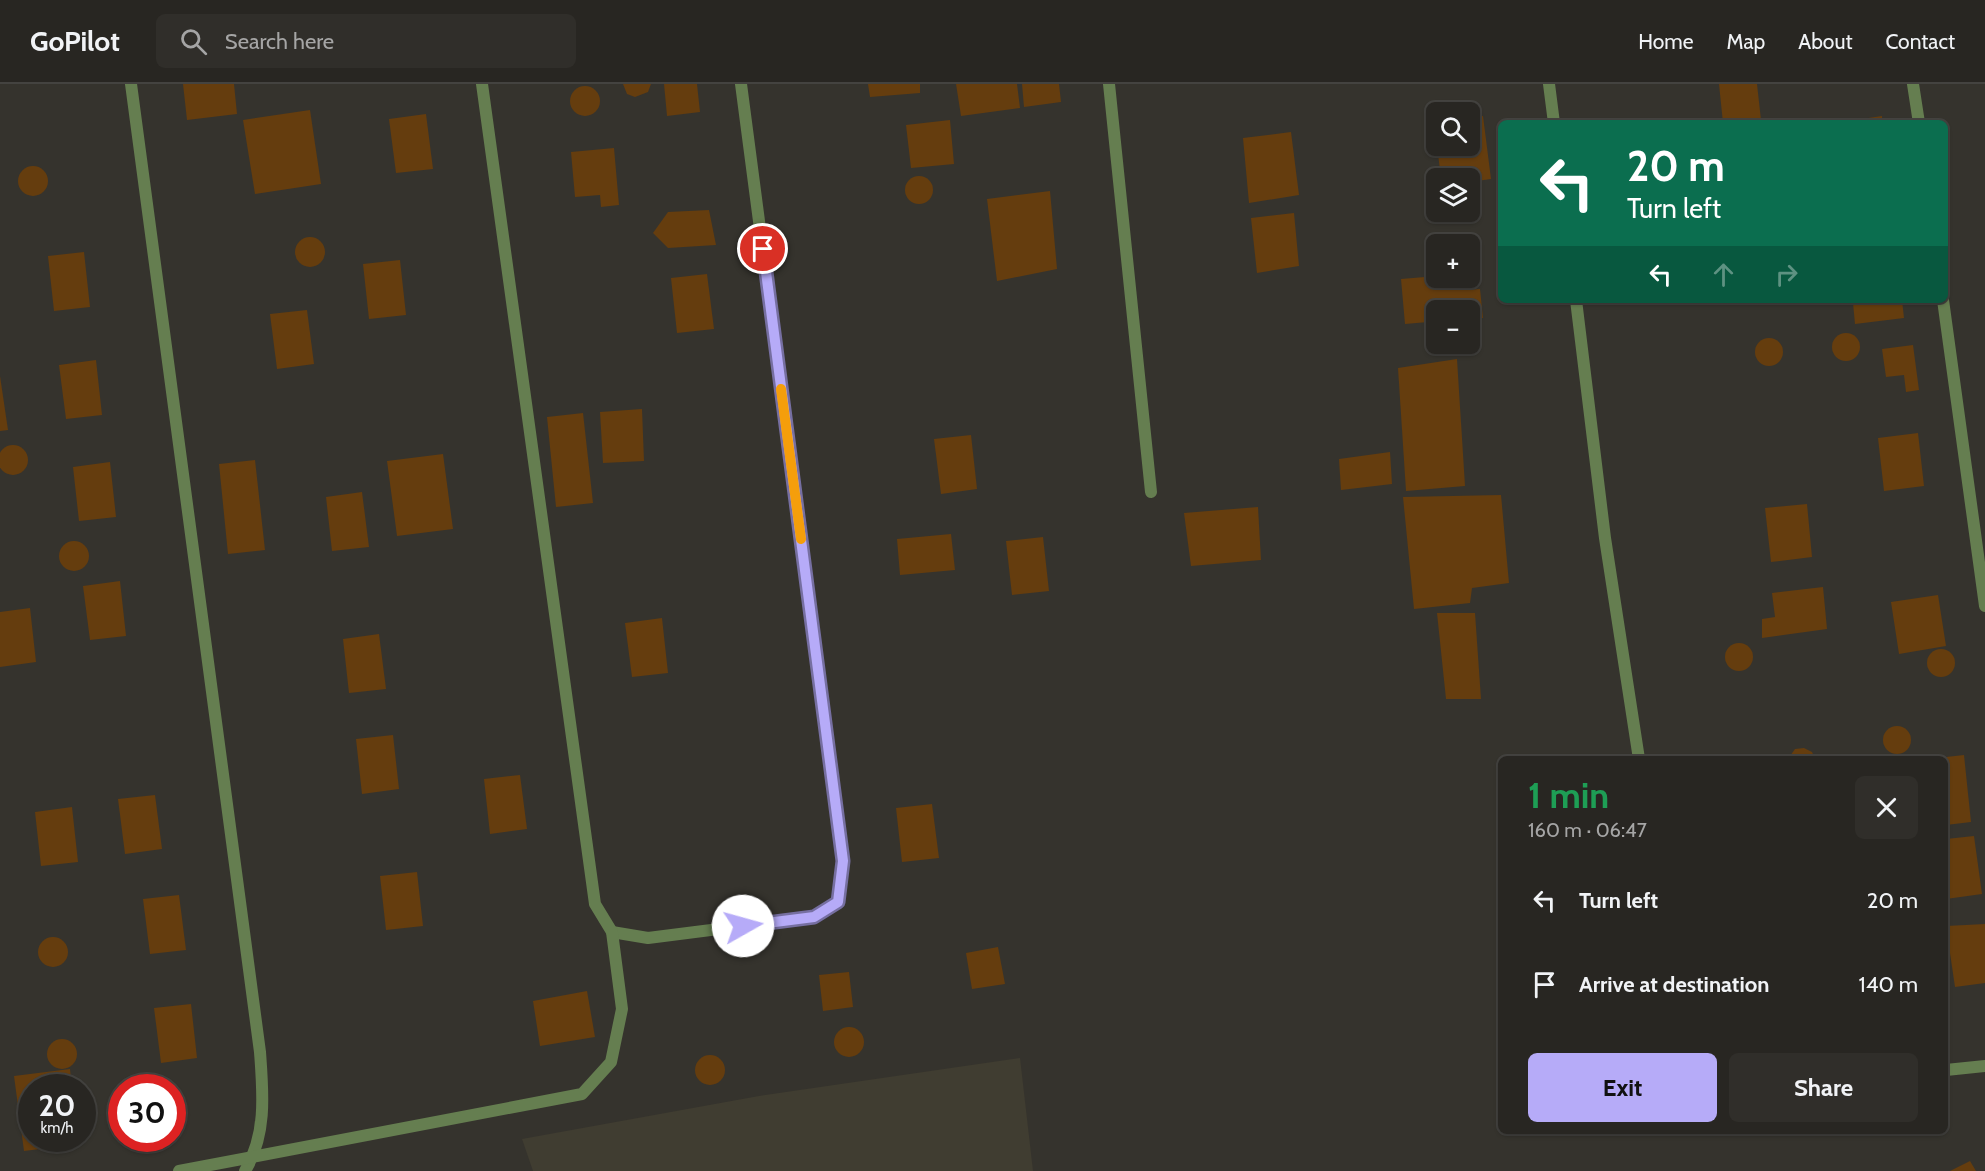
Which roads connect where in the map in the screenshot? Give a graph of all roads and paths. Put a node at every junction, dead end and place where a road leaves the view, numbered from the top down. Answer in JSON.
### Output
{"nodes":[{"id":1,"x":131,"y":84,"type":"edge"},
{"id":2,"x":482,"y":84,"type":"edge"},
{"id":3,"x":741,"y":84,"type":"edge"},
{"id":4,"x":1109,"y":84,"type":"edge"},
{"id":5,"x":1550,"y":84,"type":"edge"},
{"id":6,"x":1913,"y":84,"type":"edge"},
{"id":7,"x":1554,"y":120,"type":"edge"},
{"id":8,"x":1919,"y":120,"type":"edge"},
{"id":9,"x":1576,"y":303,"type":"edge"},
{"id":10,"x":1943,"y":303,"type":"edge"},
{"id":11,"x":1151,"y":492,"type":"dead end"},
{"id":12,"x":1985,"y":606,"type":"edge"},
{"id":13,"x":1639,"y":756,"type":"edge"},
{"id":14,"x":612,"y":932,"type":"junction"},
{"id":15,"x":1985,"y":1066,"type":"edge"},
{"id":16,"x":1948,"y":1070,"type":"edge"},
{"id":17,"x":254,"y":1155,"type":"junction"},
{"id":18,"x":179,"y":1171,"type":"edge"},
{"id":19,"x":245,"y":1171,"type":"edge"}],
"edges":[{"from":1,"to":17,"type":"street"},
{"from":2,"to":14,"type":"street"},
{"from":3,"to":14,"type":"street"},
{"from":4,"to":11,"type":"street"},
{"from":5,"to":7,"type":"street"},
{"from":6,"to":8,"type":"street"},
{"from":9,"to":13,"type":"street"},
{"from":10,"to":12,"type":"street"},
{"from":14,"to":17,"type":"street"},
{"from":15,"to":16,"type":"street"},
{"from":17,"to":18,"type":"street"},
{"from":17,"to":19,"type":"street"}]}
